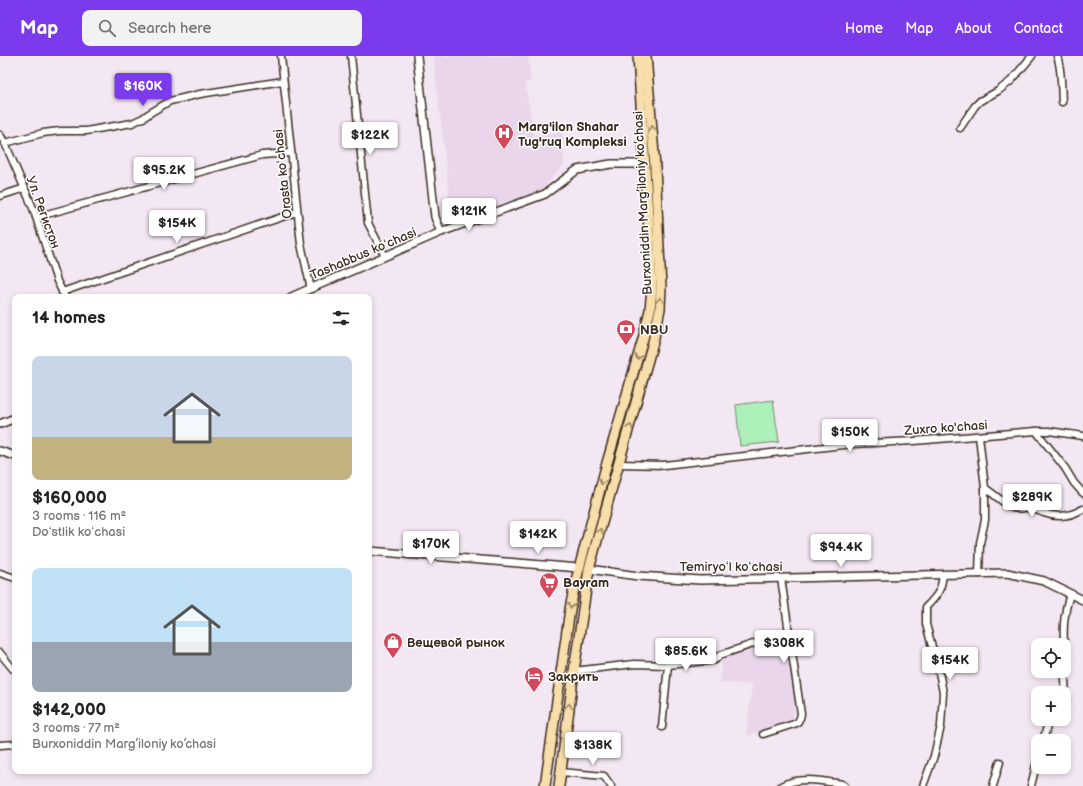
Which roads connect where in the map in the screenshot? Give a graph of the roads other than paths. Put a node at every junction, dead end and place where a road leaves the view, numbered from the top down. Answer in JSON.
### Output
{"nodes":[{"id":1,"x":281,"y":56,"type":"edge"},
{"id":2,"x":351,"y":56,"type":"edge"},
{"id":3,"x":418,"y":56,"type":"edge"},
{"id":4,"x":638,"y":56,"type":"edge"},
{"id":5,"x":646,"y":56,"type":"edge"},
{"id":6,"x":1032,"y":56,"type":"edge"},
{"id":7,"x":1057,"y":56,"type":"edge"},
{"id":8,"x":283,"y":81,"type":"junction"},
{"id":9,"x":1062,"y":102,"type":"dead end"},
{"id":10,"x":960,"y":128,"type":"dead end"},
{"id":11,"x":0,"y":135,"type":"edge"},
{"id":12,"x":5,"y":143,"type":"junction"},
{"id":13,"x":291,"y":153,"type":"junction"},
{"id":14,"x":645,"y":166,"type":"junction"},
{"id":15,"x":655,"y":167,"type":"junction"},
{"id":16,"x":25,"y":188,"type":"junction"},
{"id":17,"x":0,"y":196,"type":"edge"},
{"id":18,"x":297,"y":212,"type":"junction"},
{"id":19,"x":36,"y":217,"type":"junction"},
{"id":20,"x":441,"y":232,"type":"junction"},
{"id":21,"x":385,"y":256,"type":"junction"},
{"id":22,"x":311,"y":288,"type":"junction"},
{"id":23,"x":63,"y":294,"type":"edge"},
{"id":24,"x":66,"y":294,"type":"edge"},
{"id":25,"x":298,"y":294,"type":"edge"},
{"id":26,"x":12,"y":419,"type":"edge"},
{"id":27,"x":0,"y":424,"type":"edge"},
{"id":28,"x":1036,"y":431,"type":"junction"},
{"id":29,"x":979,"y":436,"type":"junction"},
{"id":30,"x":1083,"y":436,"type":"edge"},
{"id":31,"x":0,"y":451,"type":"edge"},
{"id":32,"x":12,"y":455,"type":"edge"},
{"id":33,"x":619,"y":464,"type":"junction"},
{"id":34,"x":985,"y":488,"type":"junction"},
{"id":35,"x":1083,"y":493,"type":"edge"},
{"id":36,"x":1083,"y":509,"type":"edge"},
{"id":37,"x":372,"y":551,"type":"edge"},
{"id":38,"x":579,"y":568,"type":"junction"},
{"id":39,"x":589,"y":569,"type":"junction"},
{"id":40,"x":0,"y":573,"type":"edge"},
{"id":41,"x":979,"y":574,"type":"junction"},
{"id":42,"x":943,"y":575,"type":"junction"},
{"id":43,"x":12,"y":577,"type":"edge"},
{"id":44,"x":781,"y":578,"type":"junction"},
{"id":45,"x":1070,"y":594,"type":"junction"},
{"id":46,"x":1083,"y":600,"type":"edge"},
{"id":47,"x":789,"y":632,"type":"junction"},
{"id":48,"x":1064,"y":638,"type":"edge"},
{"id":49,"x":0,"y":653,"type":"edge"},
{"id":50,"x":668,"y":665,"type":"junction"},
{"id":51,"x":12,"y":668,"type":"edge"},
{"id":52,"x":574,"y":671,"type":"junction"},
{"id":53,"x":662,"y":727,"type":"dead end"},
{"id":54,"x":763,"y":734,"type":"dead end"},
{"id":55,"x":12,"y":744,"type":"edge"},
{"id":56,"x":0,"y":745,"type":"edge"},
{"id":57,"x":1000,"y":762,"type":"dead end"},
{"id":58,"x":561,"y":772,"type":"junction"},
{"id":59,"x":1034,"y":774,"type":"edge"},
{"id":60,"x":545,"y":786,"type":"edge"},
{"id":61,"x":558,"y":786,"type":"edge"},
{"id":62,"x":611,"y":786,"type":"edge"},
{"id":63,"x":781,"y":786,"type":"edge"},
{"id":64,"x":845,"y":786,"type":"edge"},
{"id":65,"x":923,"y":786,"type":"edge"},
{"id":66,"x":993,"y":786,"type":"edge"},
{"id":67,"x":1031,"y":786,"type":"edge"}],
"edges":[{"from":1,"to":8,"type":"street","name":"Orasta koʻchasi"},
{"from":2,"to":21,"type":"street"},
{"from":3,"to":20,"type":"street"},
{"from":4,"to":14,"type":"main road","name":"Burxoniddin Marg’iloniy ko’chasi"},
{"from":15,"to":5,"type":"main road","name":"Burxoniddin Marg’iloniy ko’chasi","one_way":true},
{"from":6,"to":10,"type":"street"},
{"from":7,"to":9,"type":"street"},
{"from":8,"to":12,"type":"street"},
{"from":8,"to":13,"type":"street","name":"Orasta koʻchasi"},
{"from":11,"to":12,"type":"street","name":"Ул. Регистон"},
{"from":12,"to":16,"type":"street","name":"Ул. Регистон"},
{"from":13,"to":18,"type":"street","name":"Orasta koʻchasi"},
{"from":13,"to":19,"type":"street"},
{"from":14,"to":15,"type":"main road"},
{"from":14,"to":20,"type":"street","name":"Tashabbus koʻchasi"},
{"from":14,"to":38,"type":"main road","name":"Burxoniddin Marg’iloniy ko’chasi","one_way":true},
{"from":33,"to":15,"type":"main road","name":"Burxoniddin Marg’iloniy ko’chasi","one_way":true},
{"from":16,"to":17,"type":"street"},
{"from":16,"to":19,"type":"street","name":"Ул. Регистон"},
{"from":18,"to":22,"type":"street","name":"Orasta koʻchasi"},
{"from":18,"to":24,"type":"street"},
{"from":19,"to":23,"type":"street","name":"Ул. Регистон"},
{"from":20,"to":21,"type":"street","name":"Tashabbus koʻchasi"},
{"from":21,"to":22,"type":"street","name":"Tashabbus koʻchasi"},
{"from":22,"to":25,"type":"street","name":"Tashabbus koʻchasi"},
{"from":26,"to":27,"type":"street"},
{"from":28,"to":29,"type":"street","name":"Zuxro ko'chasi"},
{"from":28,"to":30,"type":"street","name":"Zuxro ko'chasi"},
{"from":28,"to":35,"type":"street"},
{"from":29,"to":33,"type":"street","name":"Zuxro ko'chasi"},
{"from":29,"to":34,"type":"street"},
{"from":31,"to":32,"type":"street"},
{"from":39,"to":33,"type":"main road","name":"Burxoniddin Marg’iloniy ko’chasi","one_way":true},
{"from":34,"to":36,"type":"street"},
{"from":34,"to":41,"type":"street"},
{"from":37,"to":38,"type":"street"},
{"from":38,"to":60,"type":"main road","name":"Burxoniddin Marg’iloniy ko’chasi","one_way":true},
{"from":39,"to":44,"type":"street","name":"Temiryoʻl koʻchasi"},
{"from":39,"to":52,"type":"main road"},
{"from":40,"to":43,"type":"street"},
{"from":41,"to":42,"type":"street","name":"Temiryoʻl koʻchasi"},
{"from":41,"to":45,"type":"street","name":"Temiryoʻl koʻchasi"},
{"from":42,"to":44,"type":"street","name":"Temiryoʻl koʻchasi"},
{"from":42,"to":65,"type":"street"},
{"from":44,"to":47,"type":"street"},
{"from":45,"to":46,"type":"street","name":"Temiryoʻl koʻchasi"},
{"from":45,"to":48,"type":"street"},
{"from":47,"to":50,"type":"street"},
{"from":47,"to":54,"type":"street"},
{"from":49,"to":51,"type":"street"},
{"from":50,"to":52,"type":"street"},
{"from":50,"to":53,"type":"street"},
{"from":58,"to":52,"type":"main road","one_way":true},
{"from":55,"to":56,"type":"street"},
{"from":57,"to":66,"type":"street"},
{"from":58,"to":61,"type":"main road"},
{"from":58,"to":62,"type":"street"},
{"from":59,"to":67,"type":"street"},
{"from":63,"to":64,"type":"street"}]}
